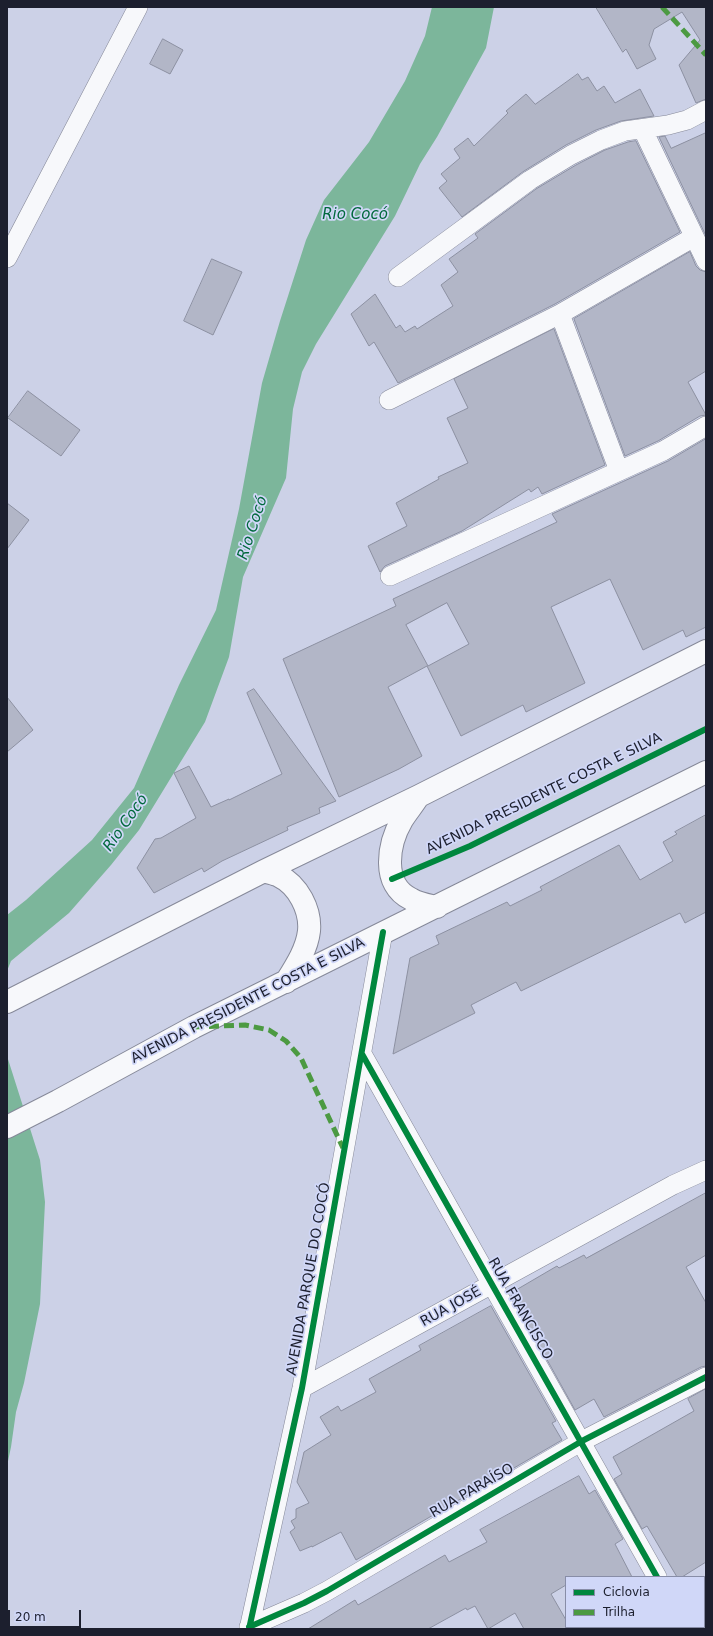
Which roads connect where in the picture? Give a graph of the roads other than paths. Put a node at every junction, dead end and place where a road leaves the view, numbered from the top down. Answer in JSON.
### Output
{"nodes":[{"id":1,"x":138,"y":7,"type":"edge"},
{"id":2,"x":706,"y":110,"type":"edge"},
{"id":3,"x":643,"y":130,"type":"junction"},
{"id":4,"x":694,"y":237,"type":"junction"},
{"id":5,"x":7,"y":258,"type":"edge"},
{"id":6,"x":706,"y":261,"type":"edge"},
{"id":7,"x":398,"y":277,"type":"dead end"},
{"id":8,"x":560,"y":314,"type":"junction"},
{"id":9,"x":389,"y":400,"type":"dead end"},
{"id":10,"x":706,"y":426,"type":"edge"},
{"id":11,"x":619,"y":471,"type":"junction"},
{"id":12,"x":390,"y":576,"type":"dead end"},
{"id":13,"x":706,"y":651,"type":"edge"},
{"id":14,"x":706,"y":772,"type":"edge"},
{"id":15,"x":419,"y":796,"type":"junction"},
{"id":16,"x":264,"y":871,"type":"junction"},
{"id":17,"x":438,"y":907,"type":"junction"},
{"id":18,"x":383,"y":932,"type":"junction"},
{"id":19,"x":286,"y":982,"type":"junction"},
{"id":20,"x":8,"y":1001,"type":"edge"},
{"id":21,"x":362,"y":1054,"type":"junction"},
{"id":22,"x":7,"y":1127,"type":"edge"},
{"id":23,"x":706,"y":1170,"type":"edge"},
{"id":24,"x":492,"y":1284,"type":"junction"},
{"id":25,"x":706,"y":1377,"type":"edge"},
{"id":26,"x":302,"y":1388,"type":"junction"},
{"id":27,"x":582,"y":1441,"type":"junction"},
{"id":28,"x":656,"y":1576,"type":"edge"},
{"id":29,"x":249,"y":1628,"type":"edge"}],
"edges":[{"from":1,"to":5,"type":"street"},
{"from":2,"to":3,"type":"street"},
{"from":3,"to":4,"type":"street"},
{"from":3,"to":7,"type":"street"},
{"from":4,"to":6,"type":"street"},
{"from":4,"to":8,"type":"street"},
{"from":8,"to":9,"type":"street"},
{"from":8,"to":11,"type":"street"},
{"from":10,"to":11,"type":"street"},
{"from":11,"to":12,"type":"street"},
{"from":13,"to":15,"type":"main road"},
{"from":14,"to":17,"type":"main road","name":"AVENIDA PRESIDENTE COSTA E SILVA"},
{"from":15,"to":16,"type":"main road"},
{"from":15,"to":17,"type":"main road"},
{"from":16,"to":19,"type":"main road"},
{"from":16,"to":20,"type":"main road"},
{"from":17,"to":18,"type":"main road","name":"AVENIDA PRESIDENTE COSTA E SILVA"},
{"from":18,"to":19,"type":"main road","name":"AVENIDA PRESIDENTE COSTA E SILVA"},
{"from":18,"to":21,"type":"street","name":"AVENIDA PARQUE DO COCÓ"},
{"from":19,"to":22,"type":"main road","name":"AVENIDA PRESIDENTE COSTA E SILVA"},
{"from":21,"to":24,"type":"street","name":"RUA FRANCISCO"},
{"from":21,"to":26,"type":"street","name":"AVENIDA PARQUE DO COCÓ"},
{"from":23,"to":24,"type":"street","name":"RUA JOSÉ"},
{"from":24,"to":26,"type":"street","name":"RUA JOSÉ"},
{"from":24,"to":27,"type":"street","name":"RUA FRANCISCO"},
{"from":25,"to":27,"type":"street","name":"RUA PARAÍSO"},
{"from":26,"to":29,"type":"street","name":"AVENIDA PARQUE DO COCÓ"},
{"from":27,"to":28,"type":"street","name":"RUA FRANCISCO"},
{"from":27,"to":29,"type":"street","name":"RUA PARAÍSO"}]}
